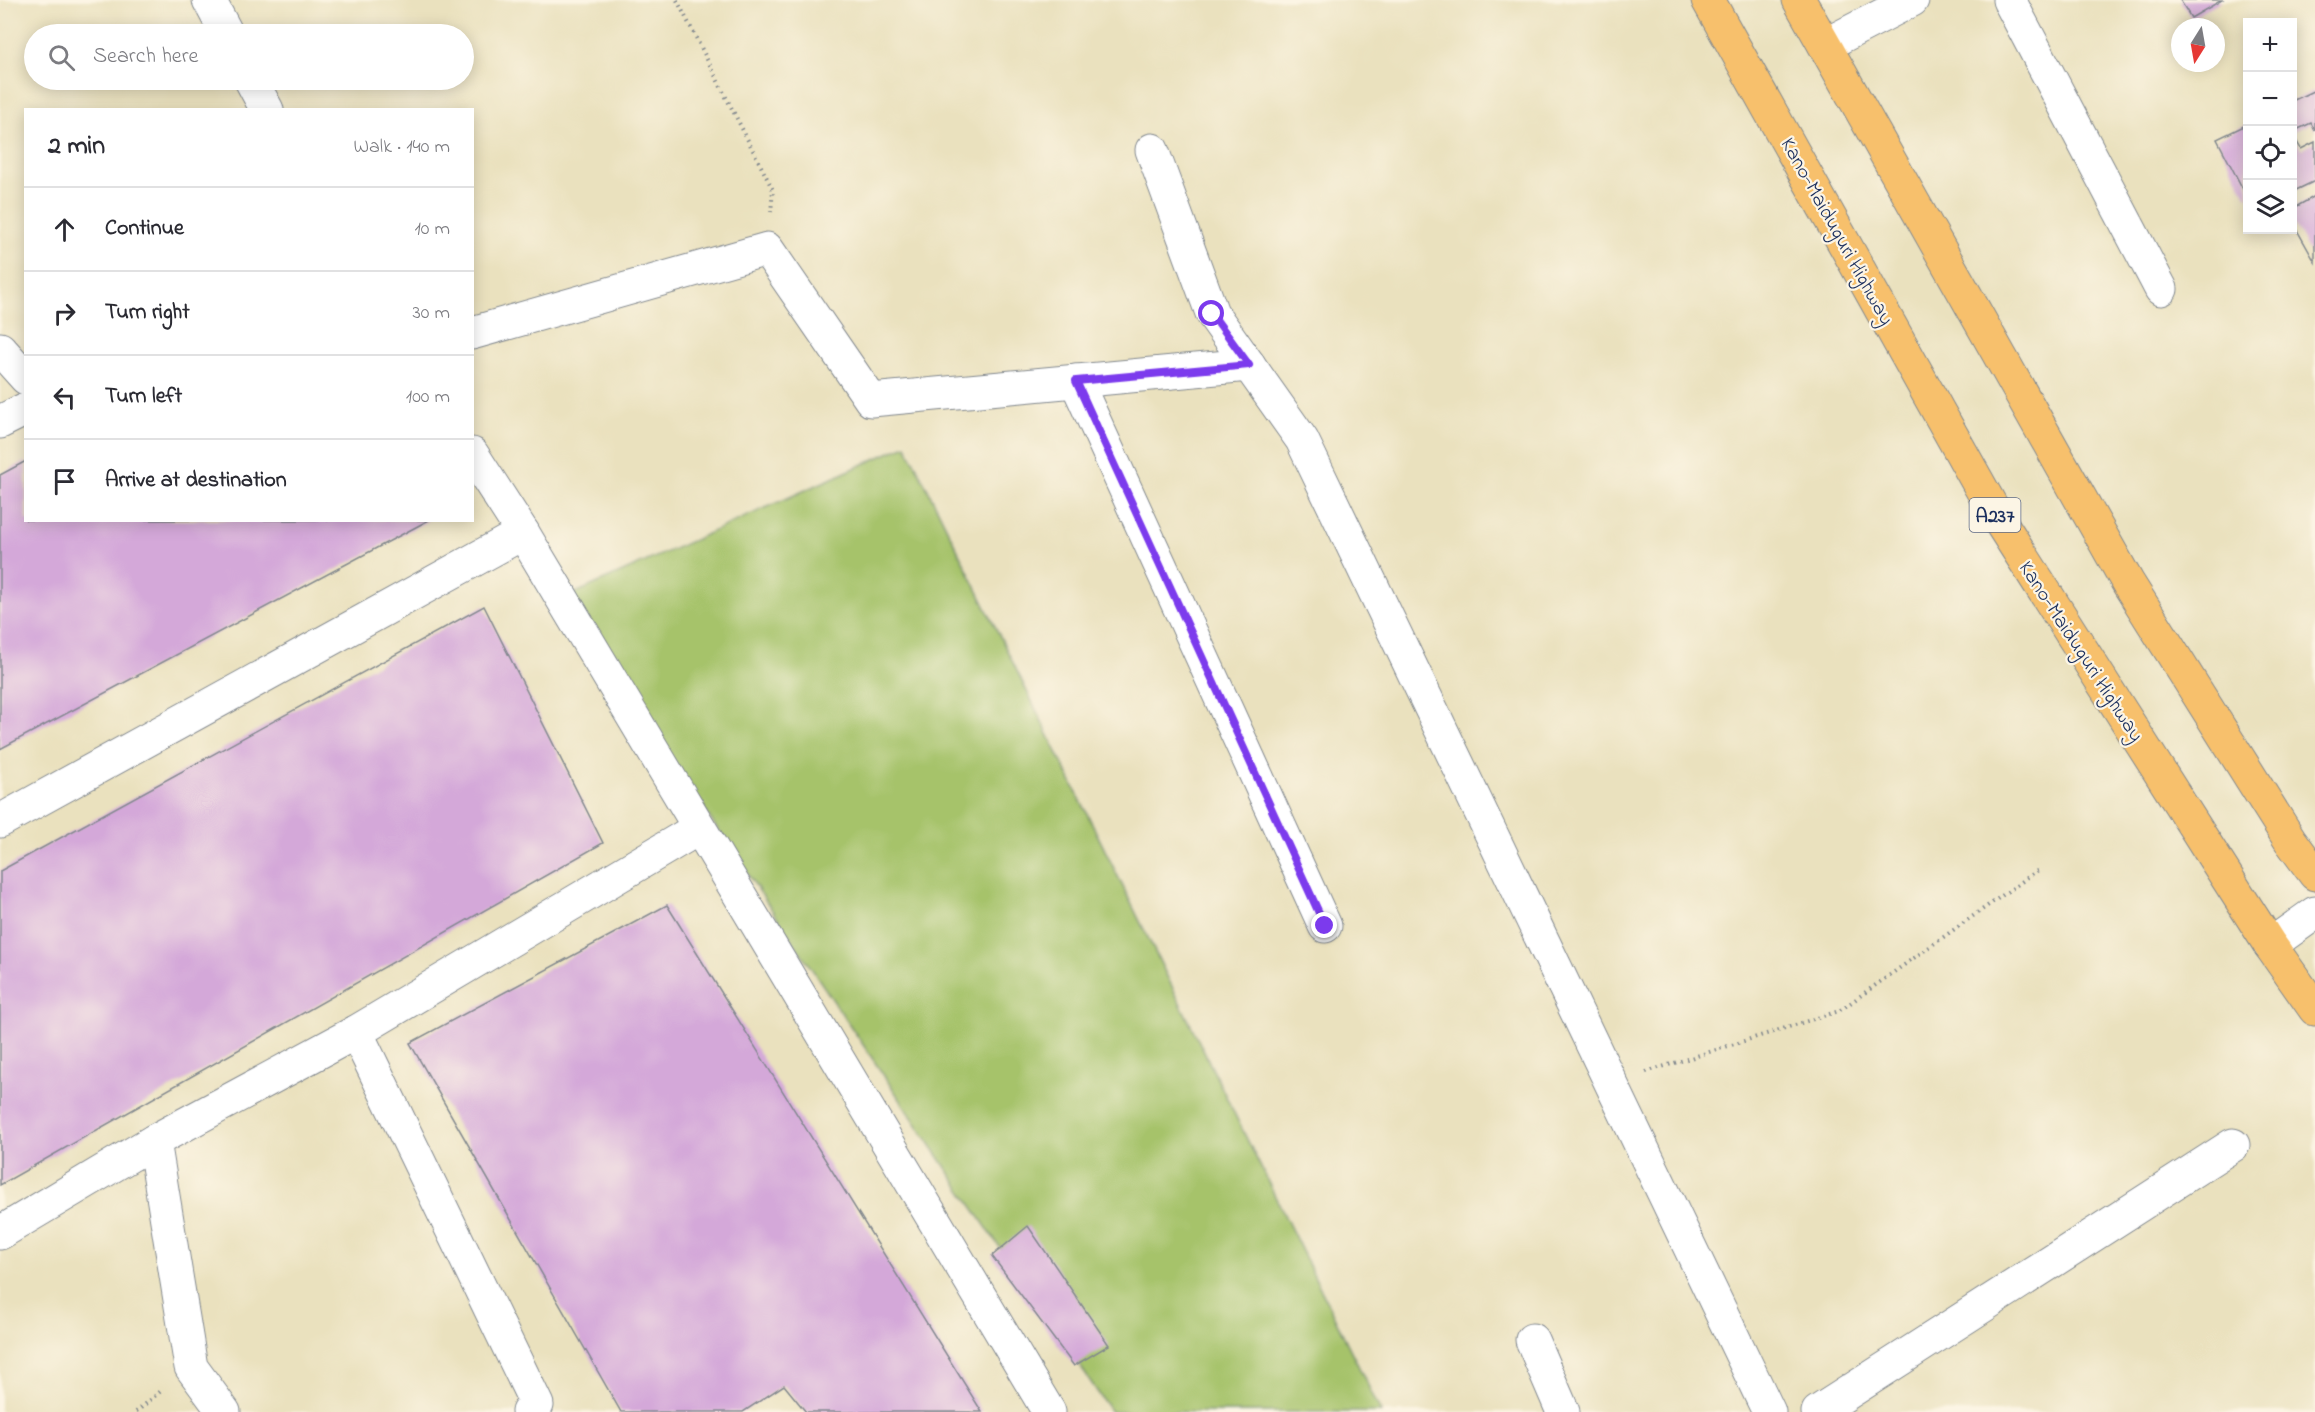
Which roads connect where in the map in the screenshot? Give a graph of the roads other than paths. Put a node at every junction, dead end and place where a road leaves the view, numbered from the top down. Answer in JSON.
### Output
{"nodes":[{"id":1,"x":209,"y":0,"type":"edge"},
{"id":2,"x":1708,"y":0,"type":"edge"},
{"id":3,"x":1799,"y":0,"type":"edge"},
{"id":4,"x":1912,"y":0,"type":"edge"},
{"id":5,"x":2009,"y":0,"type":"edge"},
{"id":6,"x":222,"y":24,"type":"edge"},
{"id":7,"x":1824,"y":45,"type":"junction"},
{"id":8,"x":256,"y":90,"type":"edge"},
{"id":9,"x":266,"y":108,"type":"edge"},
{"id":10,"x":1152,"y":150,"type":"dead end"},
{"id":11,"x":2161,"y":289,"type":"dead end"},
{"id":12,"x":474,"y":332,"type":"edge"},
{"id":13,"x":0,"y":349,"type":"edge"},
{"id":14,"x":1249,"y":365,"type":"junction"},
{"id":15,"x":24,"y":376,"type":"edge"},
{"id":16,"x":1076,"y":381,"type":"junction"},
{"id":17,"x":24,"y":410,"type":"edge"},
{"id":18,"x":0,"y":422,"type":"edge"},
{"id":19,"x":474,"y":457,"type":"edge"},
{"id":20,"x":523,"y":533,"type":"junction"},
{"id":21,"x":0,"y":821,"type":"edge"},
{"id":22,"x":699,"y":828,"type":"junction"},
{"id":23,"x":2315,"y":874,"type":"edge"},
{"id":24,"x":2315,"y":913,"type":"edge"},
{"id":25,"x":1325,"y":926,"type":"dead end"},
{"id":26,"x":2270,"y":945,"type":"junction"},
{"id":27,"x":2315,"y":1010,"type":"edge"},
{"id":28,"x":356,"y":1032,"type":"junction"},
{"id":29,"x":154,"y":1141,"type":"junction"},
{"id":30,"x":2233,"y":1145,"type":"dead end"},
{"id":31,"x":0,"y":1233,"type":"edge"},
{"id":32,"x":1532,"y":1340,"type":"dead end"},
{"id":33,"x":224,"y":1412,"type":"edge"},
{"id":34,"x":528,"y":1412,"type":"edge"},
{"id":35,"x":1049,"y":1412,"type":"edge"},
{"id":36,"x":1563,"y":1412,"type":"edge"},
{"id":37,"x":1769,"y":1412,"type":"edge"},
{"id":38,"x":1818,"y":1412,"type":"edge"}],
"edges":[{"from":1,"to":6,"type":"street"},
{"from":2,"to":26,"type":"highway","name":"Kano-Maiduguri Highway","number":"A237"},
{"from":3,"to":7,"type":"highway"},
{"from":4,"to":7,"type":"street"},
{"from":5,"to":11,"type":"street"},
{"from":7,"to":23,"type":"highway"},
{"from":8,"to":9,"type":"street"},
{"from":10,"to":14,"type":"street"},
{"from":12,"to":16,"type":"street"},
{"from":13,"to":15,"type":"street"},
{"from":14,"to":16,"type":"street"},
{"from":14,"to":37,"type":"street"},
{"from":16,"to":25,"type":"street"},
{"from":17,"to":18,"type":"street"},
{"from":19,"to":20,"type":"street"},
{"from":20,"to":21,"type":"street"},
{"from":20,"to":22,"type":"street"},
{"from":22,"to":28,"type":"street"},
{"from":22,"to":35,"type":"street"},
{"from":24,"to":26,"type":"street"},
{"from":26,"to":27,"type":"highway","name":"Kano-Maiduguri Highway","number":"A237"},
{"from":28,"to":29,"type":"street"},
{"from":28,"to":34,"type":"street"},
{"from":29,"to":31,"type":"street"},
{"from":29,"to":33,"type":"street"},
{"from":30,"to":38,"type":"street"},
{"from":32,"to":36,"type":"street"}]}
